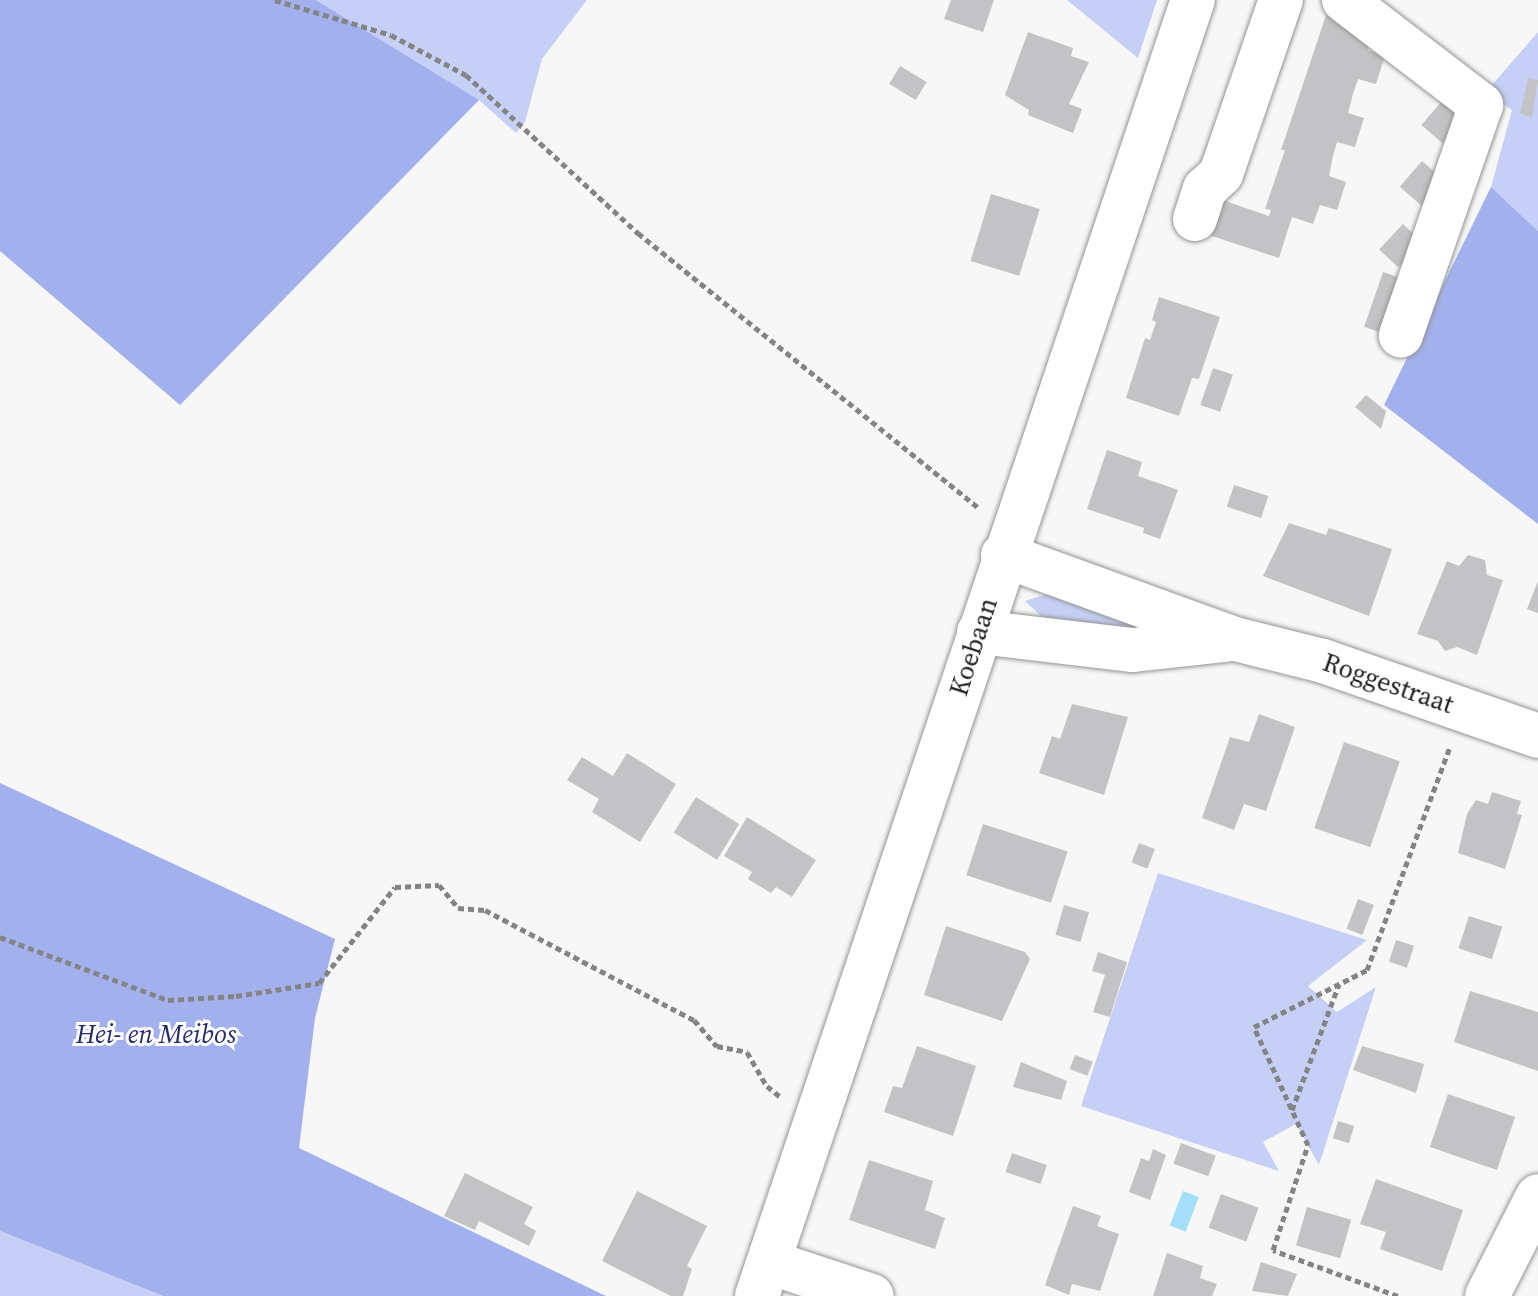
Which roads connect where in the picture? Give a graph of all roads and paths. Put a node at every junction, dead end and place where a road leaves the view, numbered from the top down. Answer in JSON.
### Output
{"nodes":[{"id":1,"x":275,"y":0,"type":"edge"},
{"id":2,"x":1193,"y":0,"type":"edge"},
{"id":3,"x":1281,"y":0,"type":"edge"},
{"id":4,"x":1344,"y":0,"type":"edge"},
{"id":5,"x":1195,"y":219,"type":"dead end"},
{"id":6,"x":1401,"y":335,"type":"dead end"},
{"id":7,"x":997,"y":536,"type":"junction"},
{"id":8,"x":979,"y":632,"type":"junction"},
{"id":9,"x":1235,"y":639,"type":"junction"},
{"id":10,"x":1538,"y":736,"type":"edge"},
{"id":11,"x":1453,"y":738,"type":"dead end"},
{"id":12,"x":0,"y":937,"type":"edge"},
{"id":13,"x":1339,"y":983,"type":"junction"},
{"id":14,"x":791,"y":1105,"type":"dead end"},
{"id":15,"x":1292,"y":1111,"type":"junction"},
{"id":16,"x":1538,"y":1196,"type":"edge"},
{"id":17,"x":763,"y":1279,"type":"edge"},
{"id":18,"x":872,"y":1296,"type":"edge"},
{"id":19,"x":1398,"y":1296,"type":"edge"},
{"id":20,"x":1487,"y":1296,"type":"edge"}],
"edges":[{"from":1,"to":7,"type":"path"},
{"from":2,"to":7,"type":"street","name":"Koebaan"},
{"from":3,"to":5,"type":"street"},
{"from":4,"to":6,"type":"street"},
{"from":7,"to":8,"type":"street","name":"Koebaan"},
{"from":7,"to":9,"type":"street","name":"Roggestraat"},
{"from":8,"to":9,"type":"street","name":"Roggestraat"},
{"from":8,"to":17,"type":"street","name":"Koebaan"},
{"from":9,"to":10,"type":"street","name":"Roggestraat"},
{"from":11,"to":13,"type":"path"},
{"from":12,"to":14,"type":"path"},
{"from":13,"to":15,"type":"path"},
{"from":13,"to":15,"type":"path"},
{"from":15,"to":19,"type":"path"},
{"from":16,"to":20,"type":"street"},
{"from":17,"to":18,"type":"street"}]}
